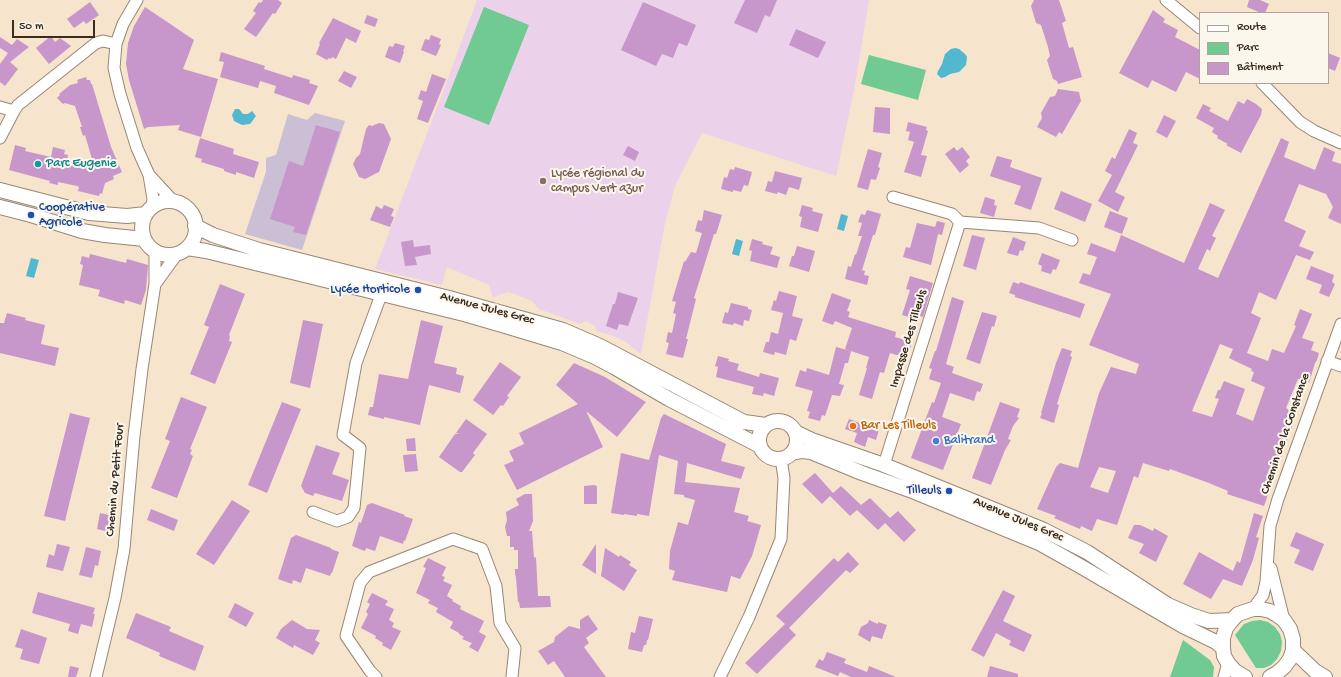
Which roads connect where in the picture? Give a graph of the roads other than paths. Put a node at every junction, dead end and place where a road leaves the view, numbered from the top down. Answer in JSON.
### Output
{"nodes":[{"id":1,"x":137,"y":0,"type":"edge"},
{"id":2,"x":1166,"y":0,"type":"edge"},
{"id":3,"x":1199,"y":27,"type":"edge"},
{"id":4,"x":116,"y":44,"type":"junction"},
{"id":5,"x":1263,"y":84,"type":"edge"},
{"id":6,"x":0,"y":107,"type":"edge"},
{"id":7,"x":14,"y":111,"type":"junction"},
{"id":8,"x":0,"y":138,"type":"edge"},
{"id":9,"x":1341,"y":143,"type":"edge"},
{"id":10,"x":149,"y":175,"type":"junction"},
{"id":11,"x":0,"y":190,"type":"edge"},
{"id":12,"x":893,"y":197,"type":"dead end"},
{"id":13,"x":174,"y":202,"type":"junction"},
{"id":14,"x":0,"y":207,"type":"edge"},
{"id":15,"x":149,"y":211,"type":"junction"},
{"id":16,"x":960,"y":222,"type":"junction"},
{"id":17,"x":195,"y":226,"type":"junction"},
{"id":18,"x":144,"y":238,"type":"junction"},
{"id":19,"x":1072,"y":240,"type":"dead end"},
{"id":20,"x":155,"y":251,"type":"junction"},
{"id":21,"x":182,"y":251,"type":"junction"},
{"id":22,"x":155,"y":284,"type":"junction"},
{"id":23,"x":381,"y":294,"type":"junction"},
{"id":24,"x":1341,"y":324,"type":"edge"},
{"id":25,"x":1327,"y":361,"type":"junction"},
{"id":26,"x":1341,"y":366,"type":"edge"},
{"id":27,"x":766,"y":425,"type":"junction"},
{"id":28,"x":795,"y":432,"type":"junction"},
{"id":29,"x":760,"y":446,"type":"junction"},
{"id":30,"x":786,"y":456,"type":"junction"},
{"id":31,"x":884,"y":465,"type":"junction"},
{"id":32,"x":313,"y":512,"type":"dead end"},
{"id":33,"x":1268,"y":556,"type":"junction"},
{"id":34,"x":1253,"y":609,"type":"junction"},
{"id":35,"x":1232,"y":620,"type":"junction"},
{"id":36,"x":1284,"y":620,"type":"junction"},
{"id":37,"x":1222,"y":648,"type":"junction"},
{"id":38,"x":1293,"y":650,"type":"junction"},
{"id":39,"x":1226,"y":670,"type":"edge"},
{"id":40,"x":96,"y":677,"type":"edge"},
{"id":41,"x":376,"y":677,"type":"edge"},
{"id":42,"x":512,"y":677,"type":"edge"},
{"id":43,"x":720,"y":677,"type":"edge"},
{"id":44,"x":1245,"y":677,"type":"edge"},
{"id":45,"x":1270,"y":677,"type":"edge"},
{"id":46,"x":1325,"y":677,"type":"edge"}],
"edges":[{"from":1,"to":4,"type":"street"},
{"from":2,"to":3,"type":"street"},
{"from":4,"to":7,"type":"street"},
{"from":4,"to":10,"type":"street"},
{"from":5,"to":9,"type":"street"},
{"from":6,"to":7,"type":"street"},
{"from":7,"to":8,"type":"street"},
{"from":10,"to":13,"type":"street"},
{"from":10,"to":15,"type":"street"},
{"from":11,"to":15,"type":"street"},
{"from":12,"to":16,"type":"street"},
{"from":13,"to":15,"type":"street"},
{"from":13,"to":17,"type":"street"},
{"from":14,"to":18,"type":"street"},
{"from":15,"to":18,"type":"street"},
{"from":16,"to":19,"type":"street"},
{"from":16,"to":31,"type":"street","name":"Impasse des Tilleuls"},
{"from":17,"to":21,"type":"street"},
{"from":17,"to":27,"type":"street","name":"Avenue Jules Grec"},
{"from":18,"to":20,"type":"street"},
{"from":20,"to":21,"type":"street"},
{"from":20,"to":22,"type":"street","name":"Chemin du Petit Four"},
{"from":21,"to":22,"type":"street","name":"Chemin du Petit Four"},
{"from":21,"to":23,"type":"street","name":"Avenue Jules Grec"},
{"from":22,"to":40,"type":"street","name":"Chemin du Petit Four"},
{"from":23,"to":29,"type":"street","name":"Avenue Jules Grec"},
{"from":23,"to":32,"type":"street"},
{"from":24,"to":25,"type":"street","name":"Chemin de la Constance"},
{"from":25,"to":26,"type":"street"},
{"from":25,"to":33,"type":"street","name":"Chemin de la Constance"},
{"from":27,"to":28,"type":"street"},
{"from":27,"to":29,"type":"street"},
{"from":28,"to":30,"type":"street"},
{"from":28,"to":31,"type":"street","name":"Avenue Jules Grec"},
{"from":29,"to":30,"type":"street"},
{"from":30,"to":37,"type":"street","name":"Avenue Jules Grec"},
{"from":30,"to":43,"type":"street"},
{"from":31,"to":35,"type":"street","name":"Avenue Jules Grec"},
{"from":33,"to":34,"type":"street","name":"Chemin de la Constance"},
{"from":33,"to":36,"type":"street","name":"Chemin de la Constance"},
{"from":34,"to":35,"type":"street"},
{"from":34,"to":36,"type":"street"},
{"from":35,"to":37,"type":"street"},
{"from":36,"to":38,"type":"street"},
{"from":37,"to":39,"type":"street"},
{"from":38,"to":45,"type":"street"},
{"from":38,"to":46,"type":"street"},
{"from":39,"to":44,"type":"street"},
{"from":41,"to":42,"type":"street"}]}
